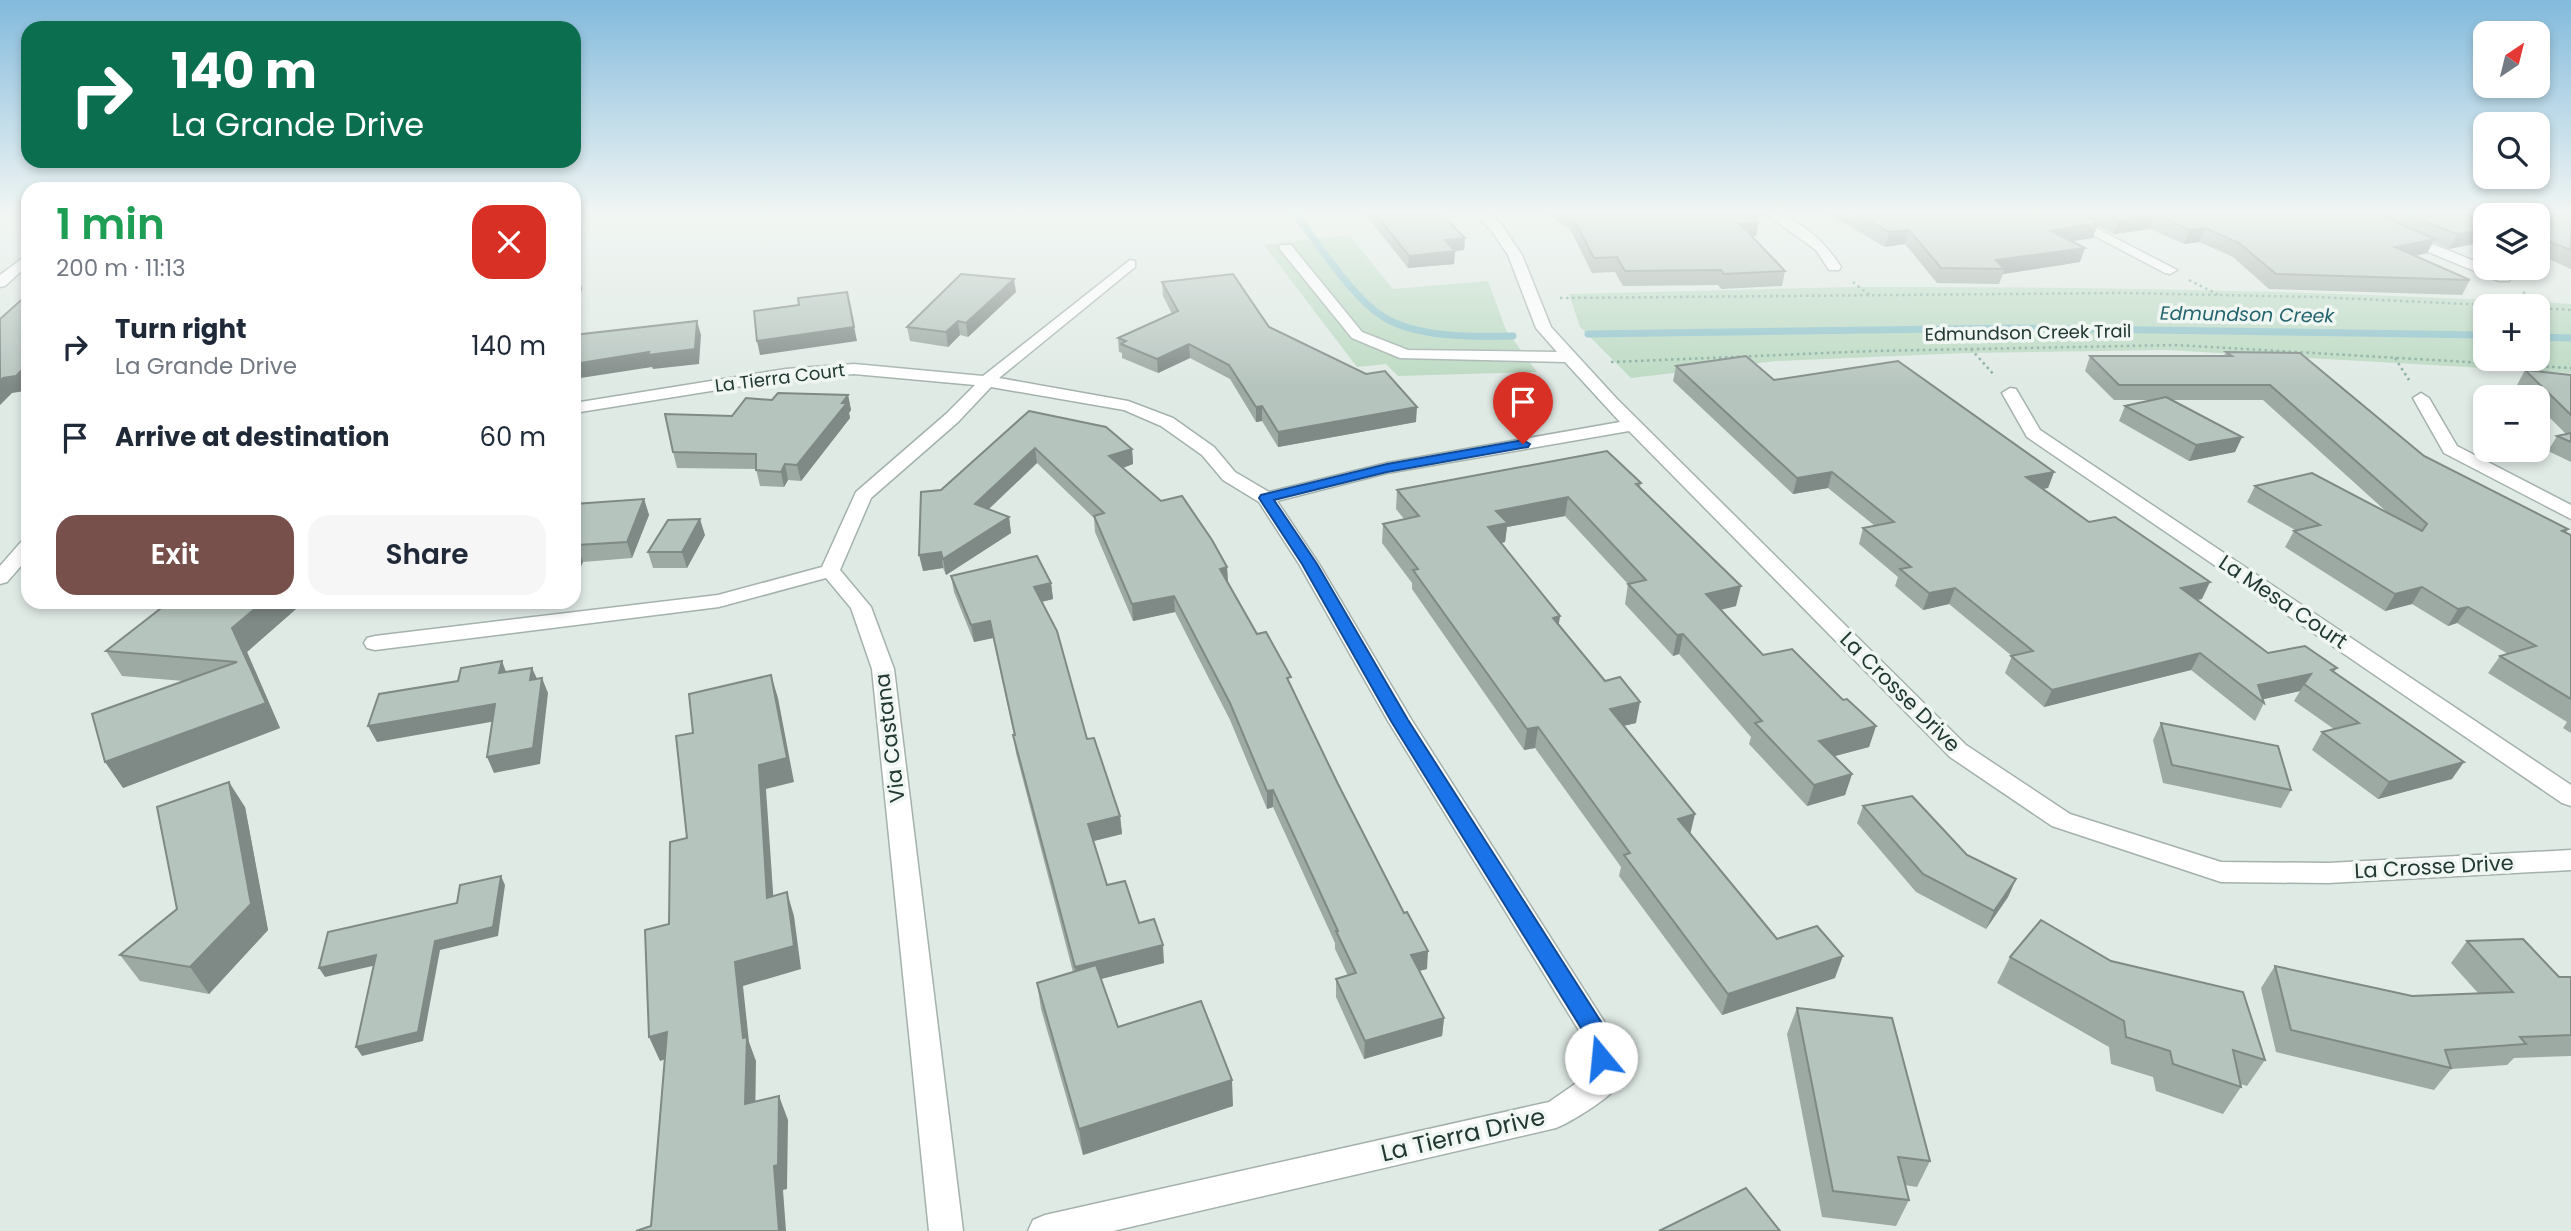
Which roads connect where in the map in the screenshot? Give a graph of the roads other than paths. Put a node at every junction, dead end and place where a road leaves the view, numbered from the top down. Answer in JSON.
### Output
{"nodes":[{"id":1,"x":1121,"y":271,"type":"edge"},
{"id":2,"x":1305,"y":271,"type":"edge"},
{"id":3,"x":1521,"y":271,"type":"edge"},
{"id":4,"x":1569,"y":357,"type":"junction"},
{"id":5,"x":987,"y":381,"type":"junction"},
{"id":6,"x":2010,"y":393,"type":"road end"},
{"id":7,"x":2421,"y":398,"type":"dead end"},
{"id":8,"x":581,"y":407,"type":"edge"},
{"id":9,"x":1633,"y":425,"type":"junction"},
{"id":10,"x":1266,"y":498,"type":"junction"},
{"id":11,"x":2571,"y":513,"type":"edge"},
{"id":12,"x":21,"y":554,"type":"edge"},
{"id":13,"x":830,"y":571,"type":"junction"},
{"id":14,"x":0,"y":578,"type":"edge"},
{"id":15,"x":375,"y":643,"type":"dead end"},
{"id":16,"x":2571,"y":797,"type":"edge"},
{"id":17,"x":2571,"y":860,"type":"edge"},
{"id":18,"x":946,"y":1231,"type":"edge"},
{"id":19,"x":1045,"y":1231,"type":"edge"}],
"edges":[{"from":1,"to":5,"type":"street"},
{"from":2,"to":4,"type":"street"},
{"from":3,"to":4,"type":"street","name":"La Crosse Drive"},
{"from":4,"to":9,"type":"street","name":"La Crosse Drive"},
{"from":5,"to":8,"type":"street","name":"La Tierra Court"},
{"from":5,"to":10,"type":"street","name":"La Tierra Drive"},
{"from":5,"to":13,"type":"street"},
{"from":6,"to":16,"type":"street","name":"La Mesa Court"},
{"from":7,"to":11,"type":"street"},
{"from":9,"to":10,"type":"street"},
{"from":9,"to":17,"type":"street","name":"La Crosse Drive"},
{"from":10,"to":19,"type":"street","name":"La Tierra Drive"},
{"from":12,"to":14,"type":"street"},
{"from":13,"to":15,"type":"street"},
{"from":13,"to":18,"type":"street","name":"Via Castana"}]}
